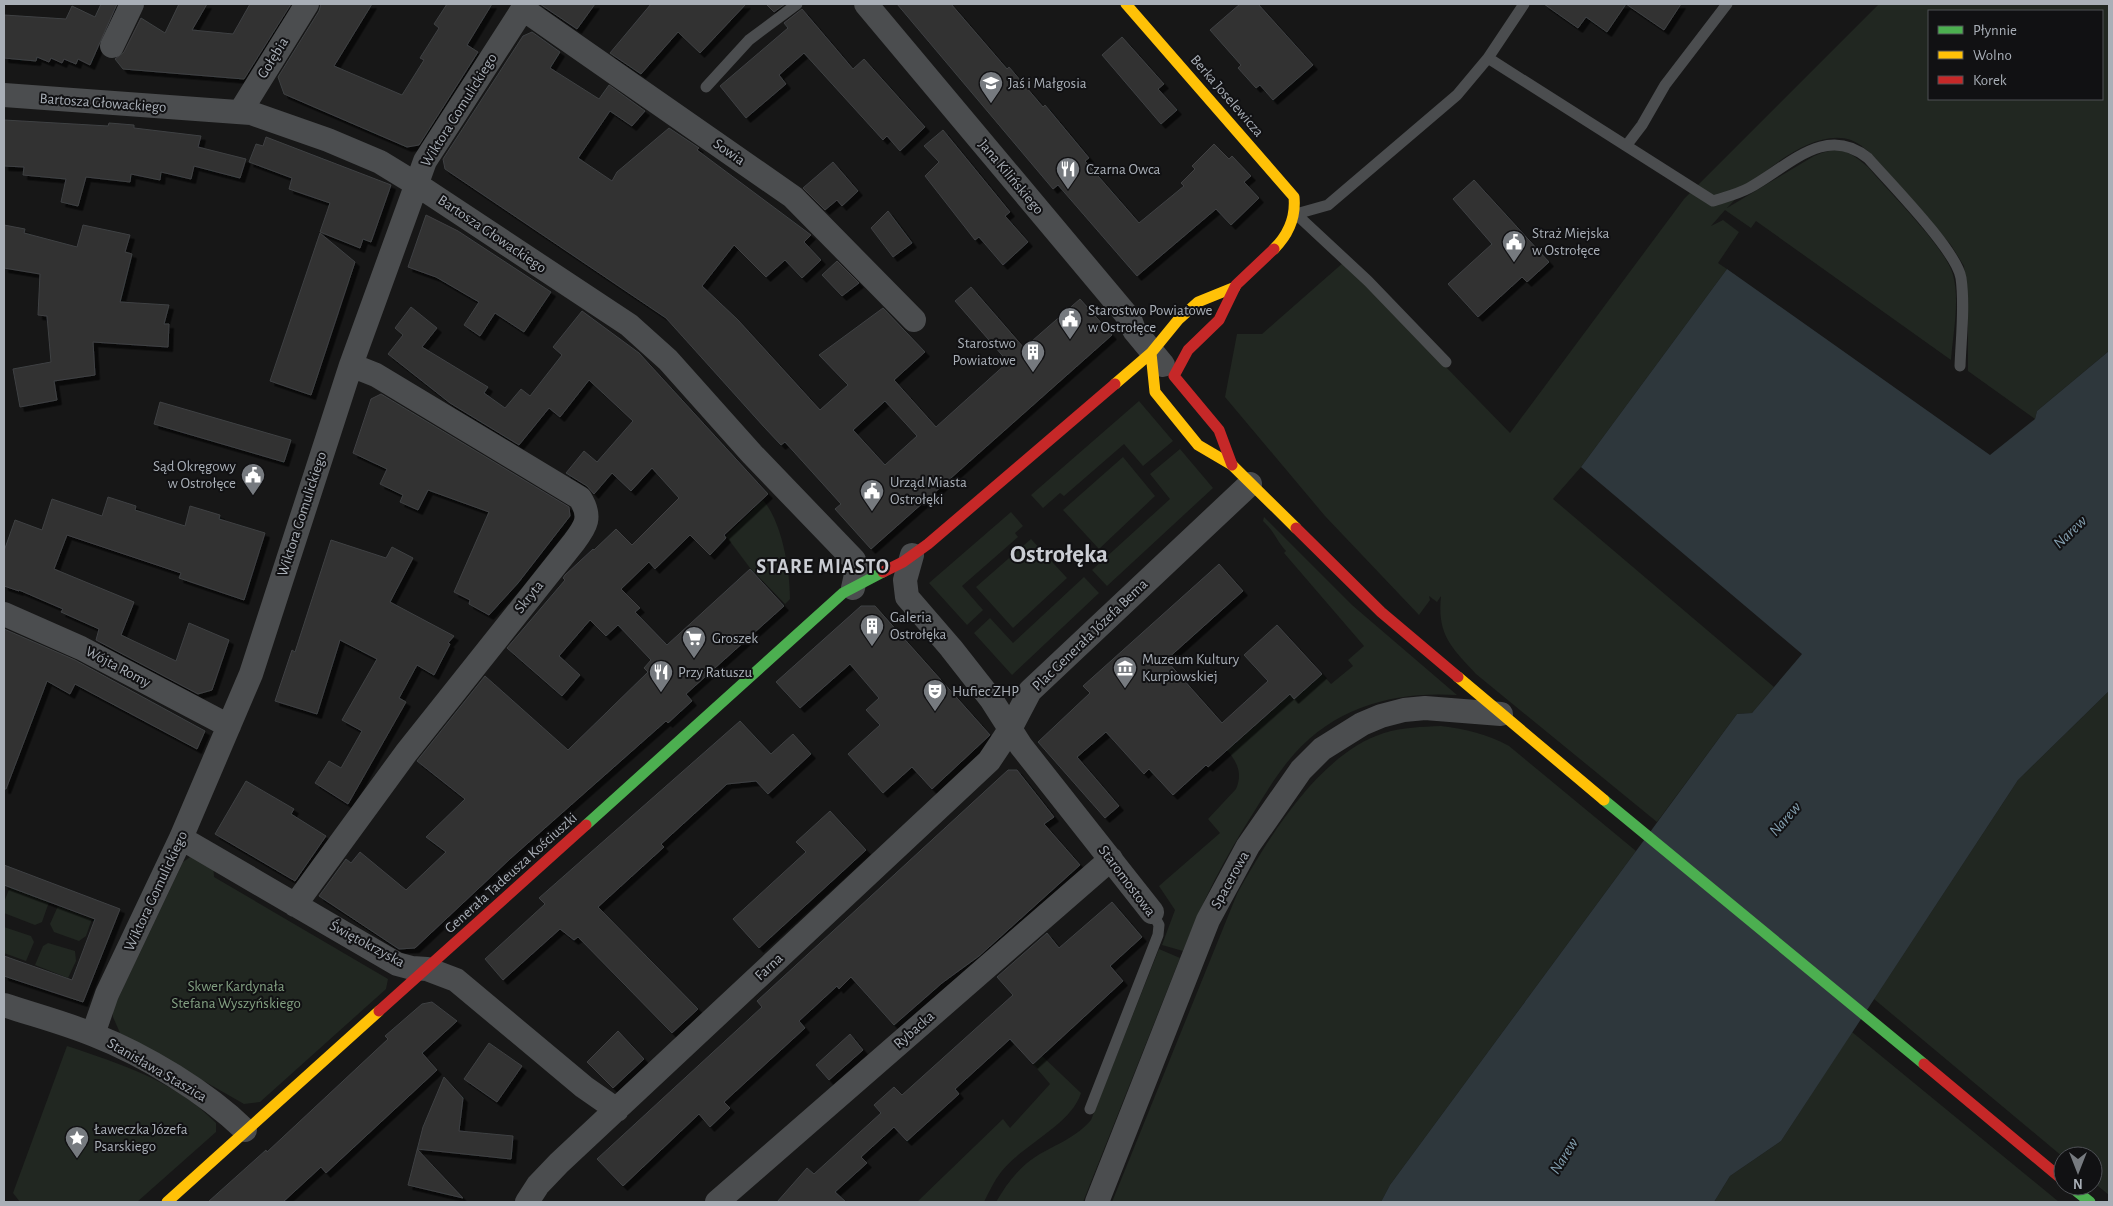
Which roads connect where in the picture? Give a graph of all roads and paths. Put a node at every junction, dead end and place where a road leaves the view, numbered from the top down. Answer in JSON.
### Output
{"nodes":[{"id":1,"x":132,"y":4,"type":"edge"},
{"id":2,"x":307,"y":4,"type":"edge"},
{"id":3,"x":797,"y":4,"type":"edge"},
{"id":4,"x":866,"y":4,"type":"edge"},
{"id":5,"x":1126,"y":4,"type":"edge"},
{"id":6,"x":1524,"y":4,"type":"edge"},
{"id":7,"x":1727,"y":4,"type":"edge"},
{"id":8,"x":525,"y":6,"type":"edge"},
{"id":9,"x":112,"y":46,"type":"dead end"},
{"id":10,"x":1488,"y":58,"type":"junction"},
{"id":11,"x":706,"y":87,"type":"dead end"},
{"id":12,"x":4,"y":95,"type":"edge"},
{"id":13,"x":240,"y":112,"type":"junction"},
{"id":14,"x":1626,"y":146,"type":"junction"},
{"id":15,"x":416,"y":184,"type":"junction"},
{"id":16,"x":1296,"y":214,"type":"junction"},
{"id":17,"x":1235,"y":287,"type":"junction"},
{"id":18,"x":914,"y":320,"type":"dead end"},
{"id":19,"x":1151,"y":353,"type":"junction"},
{"id":20,"x":1446,"y":362,"type":"dead end"},
{"id":21,"x":351,"y":365,"type":"junction"},
{"id":22,"x":1960,"y":366,"type":"dead end"},
{"id":23,"x":1174,"y":376,"type":"junction"},
{"id":24,"x":1232,"y":465,"type":"junction"},
{"id":25,"x":1250,"y":484,"type":"junction"},
{"id":26,"x":912,"y":555,"type":"junction"},
{"id":27,"x":853,"y":588,"type":"junction"},
{"id":28,"x":4,"y":614,"type":"edge"},
{"id":29,"x":1501,"y":714,"type":"junction"},
{"id":30,"x":230,"y":726,"type":"junction"},
{"id":31,"x":1009,"y":731,"type":"junction"},
{"id":32,"x":181,"y":838,"type":"junction"},
{"id":33,"x":1111,"y":859,"type":"junction"},
{"id":34,"x":295,"y":904,"type":"junction"},
{"id":35,"x":1152,"y":912,"type":"joint"},
{"id":36,"x":427,"y":969,"type":"junction"},
{"id":37,"x":4,"y":1005,"type":"edge"},
{"id":38,"x":93,"y":1034,"type":"junction"},
{"id":39,"x":1090,"y":1109,"type":"dead end"},
{"id":40,"x":617,"y":1110,"type":"junction"},
{"id":41,"x":244,"y":1130,"type":"junction"},
{"id":42,"x":2053,"y":1172,"type":"edge"},
{"id":43,"x":166,"y":1202,"type":"edge"},
{"id":44,"x":527,"y":1202,"type":"edge"},
{"id":45,"x":717,"y":1202,"type":"edge"},
{"id":46,"x":1097,"y":1202,"type":"edge"}],
"edges":[{"from":1,"to":9,"type":"street"},
{"from":2,"to":13,"type":"street","name":"Gołębia"},
{"from":3,"to":11,"type":"lane"},
{"from":4,"to":19,"type":"street","name":"Jana Kilińskiego"},
{"from":5,"to":16,"type":"street","name":"Berka Joselewicza"},
{"from":6,"to":10,"type":"lane"},
{"from":7,"to":14,"type":"lane"},
{"from":8,"to":15,"type":"street","name":"Wiktora Gomulickiego"},
{"from":8,"to":18,"type":"street","name":"Sowia"},
{"from":10,"to":14,"type":"lane"},
{"from":10,"to":16,"type":"lane"},
{"from":12,"to":13,"type":"street","name":"Bartosza Głowackiego"},
{"from":13,"to":15,"type":"street","name":"Bartosza Głowackiego"},
{"from":14,"to":22,"type":"lane"},
{"from":15,"to":21,"type":"street","name":"Wiktora Gomulickiego"},
{"from":15,"to":27,"type":"street","name":"Bartosza Głowackiego"},
{"from":16,"to":17,"type":"street"},
{"from":16,"to":20,"type":"lane"},
{"from":17,"to":19,"type":"street"},
{"from":17,"to":23,"type":"street"},
{"from":19,"to":23,"type":"street"},
{"from":19,"to":24,"type":"street"},
{"from":19,"to":26,"type":"street"},
{"from":21,"to":30,"type":"street","name":"Wiktora Gomulickiego"},
{"from":21,"to":34,"type":"street","name":"Skryta"},
{"from":23,"to":24,"type":"street"},
{"from":24,"to":25,"type":"street"},
{"from":25,"to":29,"type":"street"},
{"from":25,"to":31,"type":"street","name":"Plac Generała Józefa Bema"},
{"from":26,"to":27,"type":"street","name":"Generała Tadeusza Kościuszki"},
{"from":26,"to":31,"type":"street"},
{"from":27,"to":36,"type":"street","name":"Generała Tadeusza Kościuszki"},
{"from":28,"to":30,"type":"street","name":"Wójta Romy"},
{"from":29,"to":42,"type":"street"},
{"from":29,"to":46,"type":"street","name":"Spacerowa"},
{"from":30,"to":32,"type":"street","name":"Wiktora Gomulickiego"},
{"from":31,"to":33,"type":"street","name":"Staromostowa"},
{"from":31,"to":40,"type":"street","name":"Farna"},
{"from":32,"to":34,"type":"street","name":"Świętokrzyska"},
{"from":32,"to":38,"type":"street","name":"Wiktora Gomulickiego"},
{"from":33,"to":35,"type":"street","name":"Staromostowa"},
{"from":33,"to":45,"type":"street","name":"Rybacka"},
{"from":34,"to":36,"type":"street","name":"Świętokrzyska"},
{"from":35,"to":39,"type":"lane","name":"Staromostowa"},
{"from":36,"to":40,"type":"street","name":"Świętokrzyska"},
{"from":36,"to":41,"type":"street","name":"Generała Tadeusza Kościuszki"},
{"from":37,"to":38,"type":"street","name":"Stanisława Staszica"},
{"from":38,"to":41,"type":"street","name":"Stanisława Staszica"},
{"from":40,"to":44,"type":"street","name":"Farna"},
{"from":41,"to":43,"type":"street","name":"Generała Tadeusza Kościuszki"}]}
